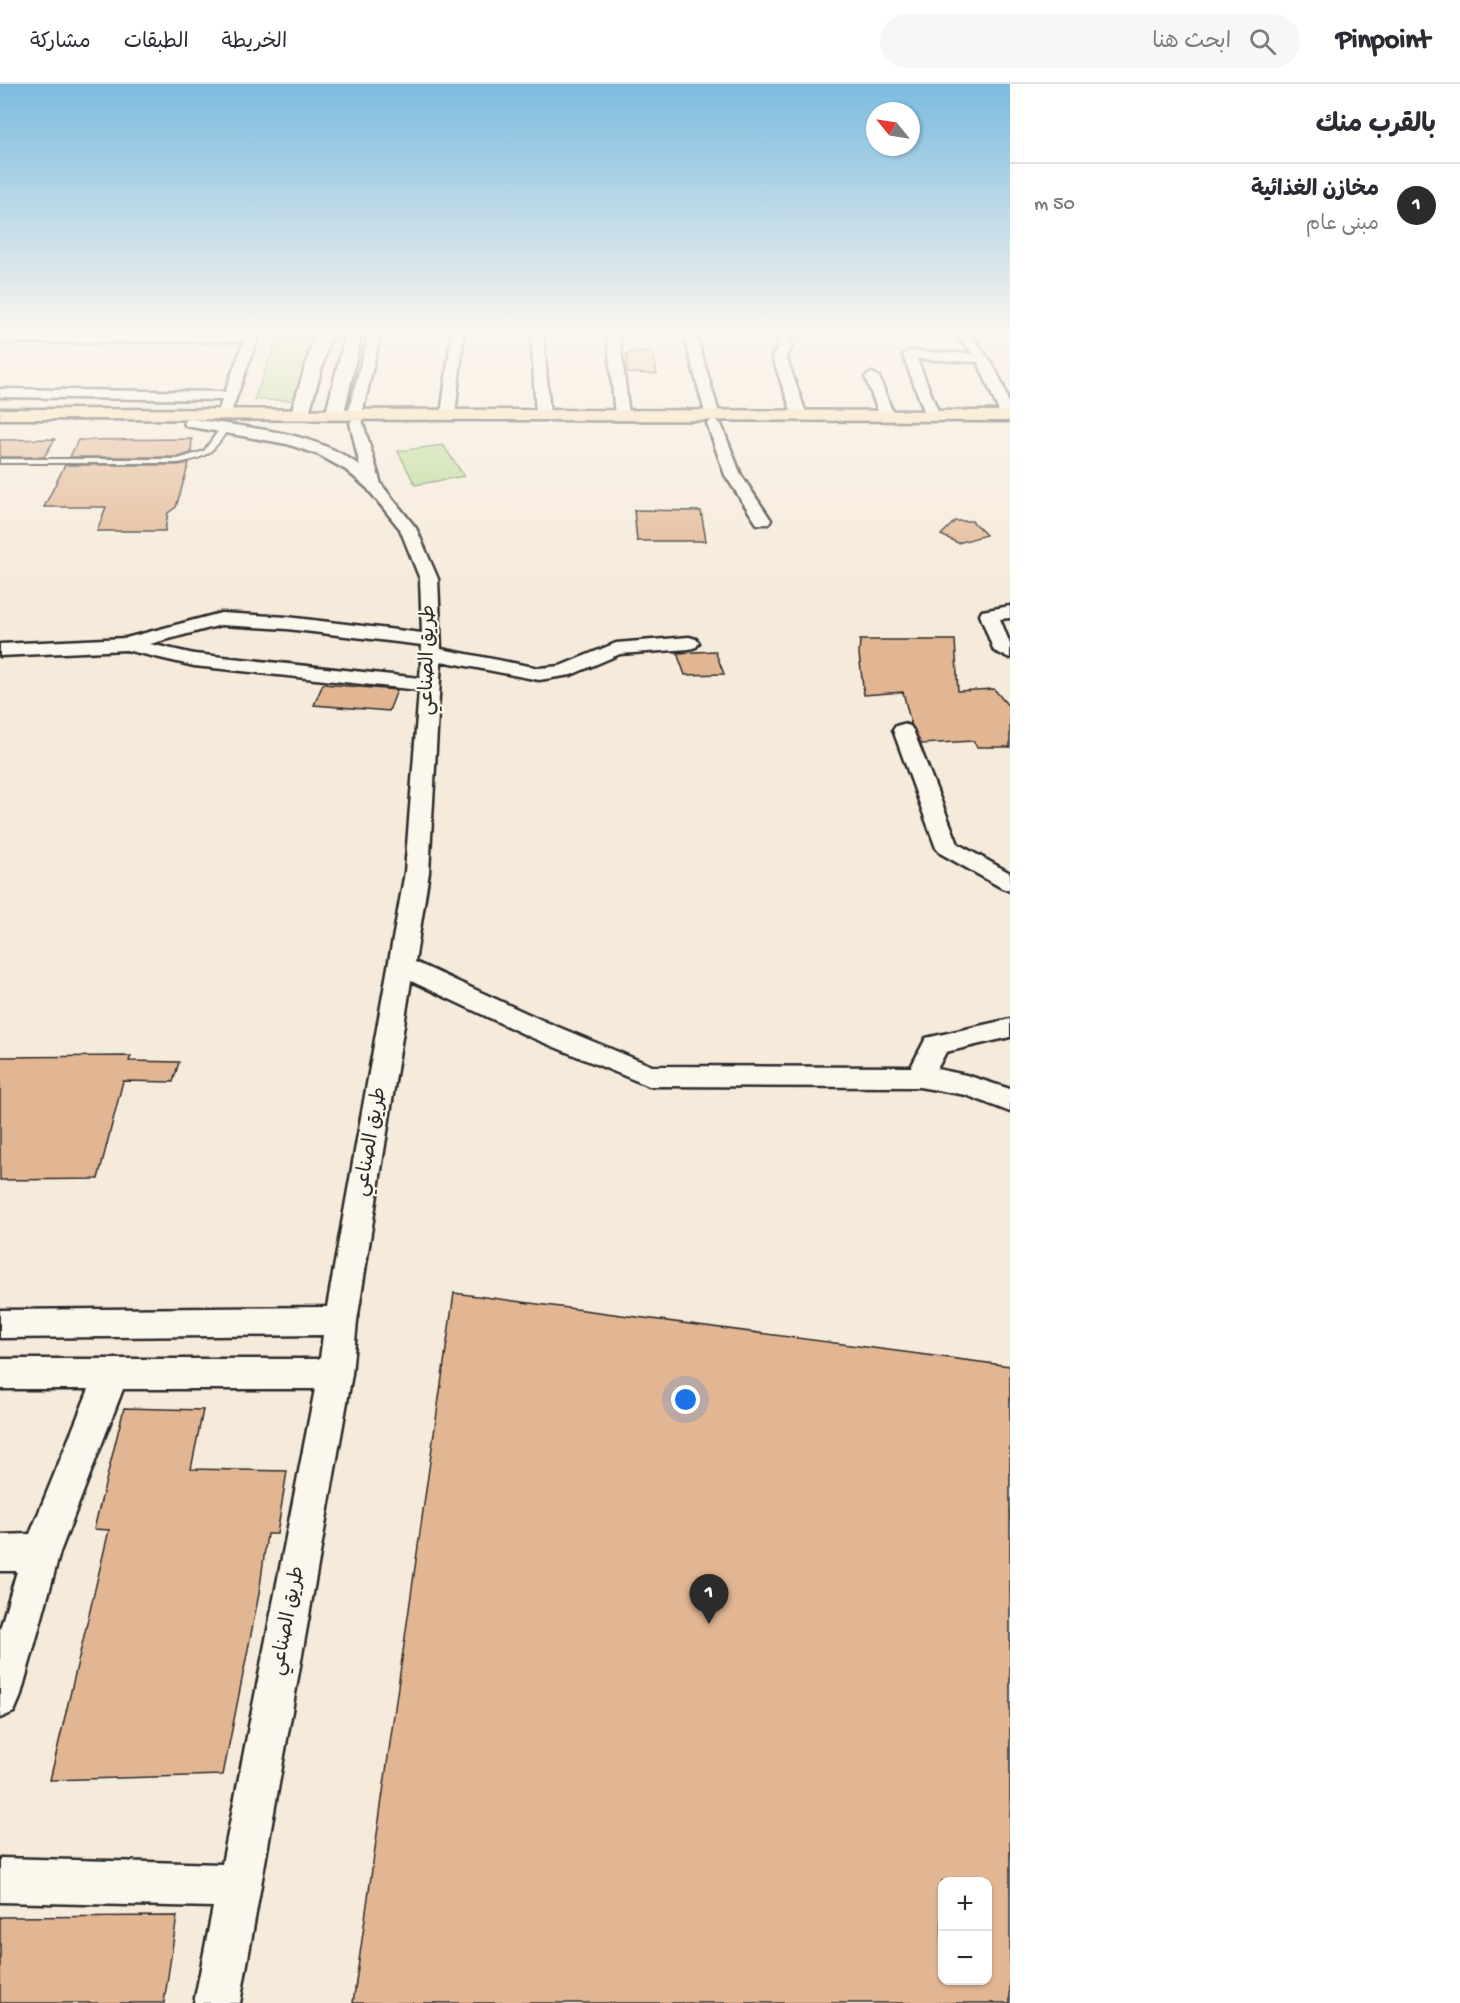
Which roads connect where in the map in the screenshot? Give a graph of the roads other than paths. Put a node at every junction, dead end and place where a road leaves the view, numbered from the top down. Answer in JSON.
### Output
{"nodes":[{"id":1,"x":196,"y":422,"type":"edge"},
{"id":2,"x":222,"y":422,"type":"edge"},
{"id":3,"x":239,"y":422,"type":"edge"},
{"id":4,"x":243,"y":422,"type":"edge"},
{"id":5,"x":357,"y":422,"type":"edge"},
{"id":6,"x":714,"y":422,"type":"edge"},
{"id":7,"x":0,"y":423,"type":"edge"},
{"id":8,"x":191,"y":423,"type":"junction"},
{"id":9,"x":0,"y":461,"type":"edge"},
{"id":10,"x":373,"y":485,"type":"junction"},
{"id":11,"x":763,"y":520,"type":"dead end"},
{"id":12,"x":1010,"y":612,"type":"edge"},
{"id":13,"x":689,"y":643,"type":"dead end"},
{"id":14,"x":126,"y":644,"type":"junction"},
{"id":15,"x":432,"y":647,"type":"junction"},
{"id":16,"x":0,"y":650,"type":"edge"},
{"id":17,"x":1010,"y":652,"type":"edge"},
{"id":18,"x":430,"y":685,"type":"junction"},
{"id":19,"x":903,"y":730,"type":"dead end"},
{"id":20,"x":1005,"y":877,"type":"edge"},
{"id":21,"x":402,"y":966,"type":"junction"},
{"id":22,"x":1010,"y":1028,"type":"edge"},
{"id":23,"x":920,"y":1077,"type":"junction"},
{"id":24,"x":1010,"y":1101,"type":"edge"},
{"id":25,"x":341,"y":1321,"type":"junction"},
{"id":26,"x":0,"y":1324,"type":"edge"},
{"id":27,"x":0,"y":1374,"type":"edge"},
{"id":28,"x":112,"y":1374,"type":"junction"},
{"id":29,"x":335,"y":1374,"type":"junction"},
{"id":30,"x":41,"y":1552,"type":"junction"},
{"id":31,"x":0,"y":1553,"type":"edge"},
{"id":32,"x":0,"y":1698,"type":"edge"},
{"id":33,"x":0,"y":1880,"type":"edge"},
{"id":34,"x":239,"y":1886,"type":"junction"},
{"id":35,"x":217,"y":2003,"type":"edge"}],
"edges":[{"from":1,"to":8,"type":"street","name":"طريق الصناعي"},
{"from":2,"to":9,"type":"lane"},
{"from":3,"to":8,"type":"main road"},
{"from":4,"to":10,"type":"street","name":"طريق الصناعي"},
{"from":5,"to":10,"type":"street"},
{"from":6,"to":11,"type":"street"},
{"from":7,"to":8,"type":"main road"},
{"from":10,"to":15,"type":"street","name":"طريق الصناعي"},
{"from":12,"to":17,"type":"street"},
{"from":13,"to":15,"type":"street"},
{"from":14,"to":15,"type":"street"},
{"from":14,"to":16,"type":"street"},
{"from":14,"to":18,"type":"street"},
{"from":15,"to":18,"type":"street","name":"طريق الصناعي"},
{"from":18,"to":21,"type":"street","name":"طريق الصناعي"},
{"from":19,"to":20,"type":"street"},
{"from":21,"to":23,"type":"street"},
{"from":21,"to":25,"type":"street","name":"طريق الصناعي"},
{"from":22,"to":23,"type":"street"},
{"from":23,"to":24,"type":"street"},
{"from":25,"to":26,"type":"street"},
{"from":25,"to":29,"type":"street","name":"طريق الصناعي"},
{"from":27,"to":28,"type":"street"},
{"from":28,"to":29,"type":"street"},
{"from":28,"to":30,"type":"street"},
{"from":29,"to":34,"type":"street","name":"طريق الصناعي"},
{"from":30,"to":31,"type":"street"},
{"from":30,"to":32,"type":"street"},
{"from":33,"to":34,"type":"street"},
{"from":34,"to":35,"type":"street","name":"طريق الصناعي"}]}
